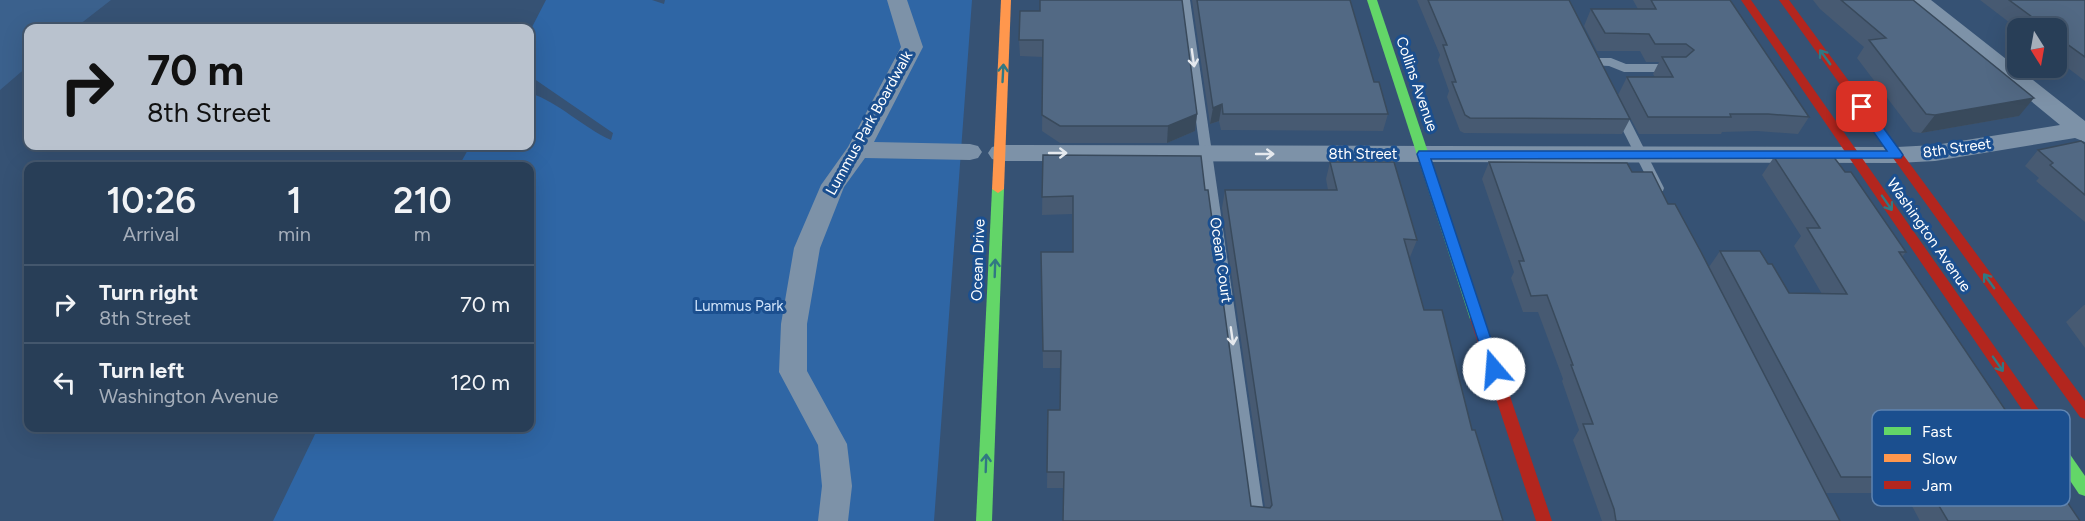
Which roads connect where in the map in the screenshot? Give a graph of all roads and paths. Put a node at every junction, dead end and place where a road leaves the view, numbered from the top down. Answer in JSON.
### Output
{"nodes":[{"id":1,"x":897,"y":0,"type":"edge"},
{"id":2,"x":1006,"y":0,"type":"edge"},
{"id":3,"x":1185,"y":0,"type":"edge"},
{"id":4,"x":1372,"y":0,"type":"edge"},
{"id":5,"x":1746,"y":0,"type":"edge"},
{"id":6,"x":1784,"y":0,"type":"edge"},
{"id":7,"x":1918,"y":0,"type":"edge"},
{"id":8,"x":1594,"y":62,"type":"edge"},
{"id":9,"x":1677,"y":68,"type":"edge"},
{"id":10,"x":1613,"y":100,"type":"edge"},
{"id":11,"x":2083,"y":131,"type":"edge"},
{"id":12,"x":858,"y":150,"type":"junction"},
{"id":13,"x":970,"y":152,"type":"dead end"},
{"id":14,"x":1000,"y":153,"type":"junction"},
{"id":15,"x":1206,"y":153,"type":"junction"},
{"id":16,"x":1423,"y":154,"type":"junction"},
{"id":17,"x":1641,"y":154,"type":"junction"},
{"id":18,"x":1854,"y":155,"type":"junction"},
{"id":19,"x":1897,"y":155,"type":"junction"},
{"id":20,"x":1667,"y":205,"type":"edge"},
{"id":21,"x":2030,"y":410,"type":"edge"},
{"id":22,"x":2085,"y":413,"type":"edge"},
{"id":23,"x":2070,"y":467,"type":"edge"},
{"id":24,"x":2085,"y":489,"type":"edge"},
{"id":25,"x":832,"y":521,"type":"edge"},
{"id":26,"x":984,"y":521,"type":"edge"},
{"id":27,"x":1257,"y":521,"type":"edge"},
{"id":28,"x":1544,"y":521,"type":"edge"}],
"edges":[{"from":1,"to":12,"type":"street","name":"Lummus Park Boardwalk"},
{"from":14,"to":2,"type":"main road","name":"Ocean Drive","one_way":true},
{"from":3,"to":15,"type":"lane","name":"Ocean Court","one_way":true},
{"from":4,"to":16,"type":"main road","name":"Collins Avenue"},
{"from":5,"to":18,"type":"main road","name":"Washington Avenue"},
{"from":19,"to":6,"type":"main road","name":"Washington Avenue","one_way":true},
{"from":7,"to":11,"type":"street"},
{"from":8,"to":9,"type":"lane"},
{"from":10,"to":17,"type":"lane"},
{"from":11,"to":19,"type":"street","name":"8th Street"},
{"from":12,"to":13,"type":"street"},
{"from":12,"to":25,"type":"street","name":"Lummus Park Boardwalk"},
{"from":14,"to":15,"type":"street","name":"8th Street","one_way":true},
{"from":26,"to":14,"type":"main road","name":"Ocean Drive","one_way":true},
{"from":15,"to":16,"type":"street","name":"8th Street","one_way":true},
{"from":15,"to":27,"type":"lane","name":"Ocean Court","one_way":true},
{"from":16,"to":17,"type":"street","name":"8th Street"},
{"from":16,"to":28,"type":"main road","name":"Collins Avenue"},
{"from":17,"to":18,"type":"street","name":"8th Street"},
{"from":17,"to":20,"type":"lane"},
{"from":18,"to":19,"type":"street","name":"8th Street"},
{"from":18,"to":21,"type":"main road","name":"Washington Avenue","one_way":true},
{"from":22,"to":19,"type":"main road","name":"Washington Avenue","one_way":true},
{"from":23,"to":24,"type":"main road","name":"Washington Avenue","one_way":true}]}
